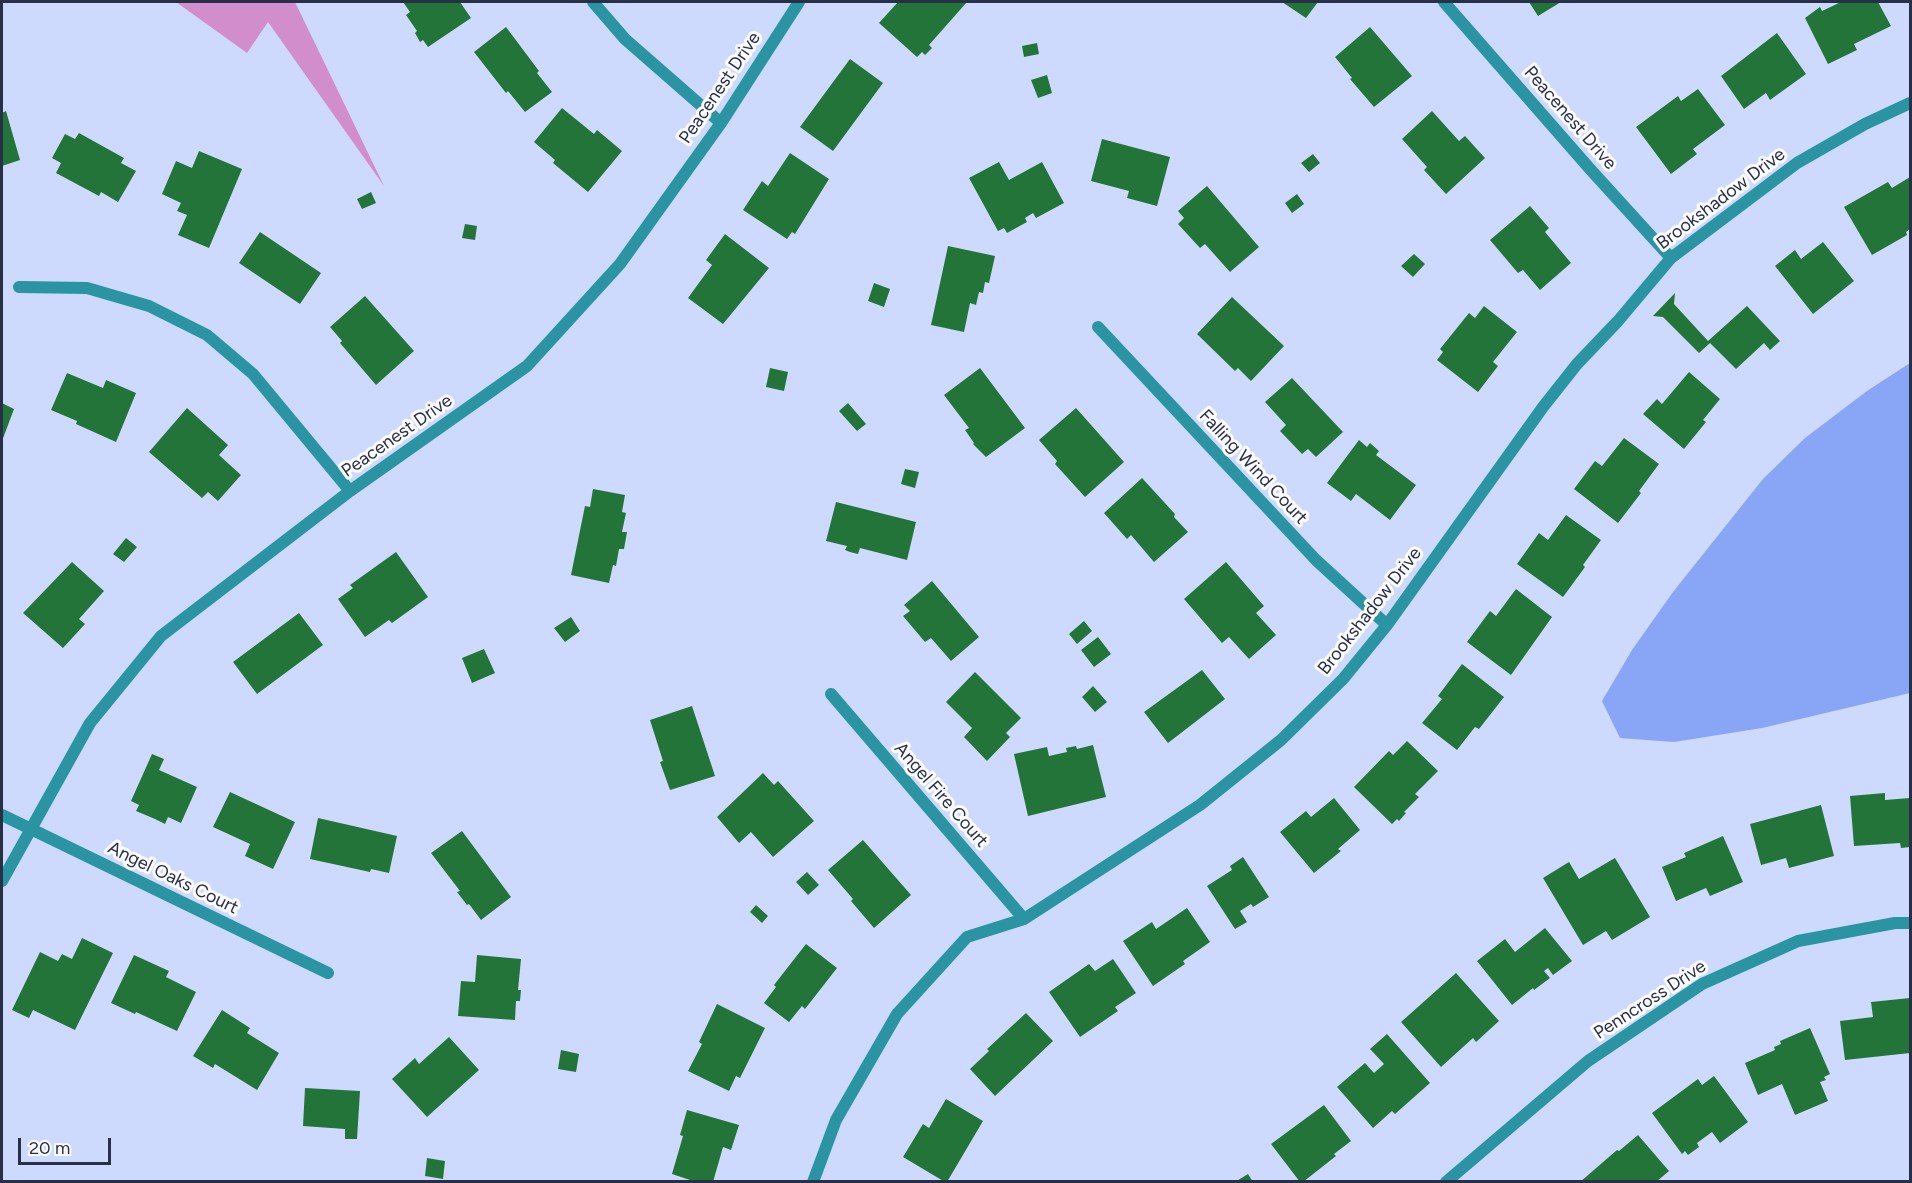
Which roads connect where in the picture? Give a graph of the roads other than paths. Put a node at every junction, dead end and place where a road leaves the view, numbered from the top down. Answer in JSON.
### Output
{"nodes":[{"id":1,"x":593,"y":2,"type":"edge"},
{"id":2,"x":799,"y":2,"type":"edge"},
{"id":3,"x":1444,"y":2,"type":"edge"},
{"id":4,"x":1911,"y":103,"type":"edge"},
{"id":5,"x":721,"y":123,"type":"junction"},
{"id":6,"x":1671,"y":258,"type":"junction"},
{"id":7,"x":19,"y":287,"type":"dead end"},
{"id":8,"x":1098,"y":327,"type":"dead end"},
{"id":9,"x":350,"y":491,"type":"junction"},
{"id":10,"x":1387,"y":625,"type":"junction"},
{"id":11,"x":831,"y":694,"type":"dead end"},
{"id":12,"x":2,"y":815,"type":"edge"},
{"id":13,"x":30,"y":828,"type":"junction"},
{"id":14,"x":2,"y":881,"type":"edge"},
{"id":15,"x":1024,"y":919,"type":"junction"},
{"id":16,"x":1911,"y":923,"type":"edge"},
{"id":17,"x":328,"y":973,"type":"dead end"},
{"id":18,"x":813,"y":1182,"type":"edge"},
{"id":19,"x":1446,"y":1182,"type":"edge"}],
"edges":[{"from":1,"to":5,"type":"street"},
{"from":2,"to":5,"type":"street","name":"Peacenest Drive"},
{"from":3,"to":6,"type":"street","name":"Peacenest Drive"},
{"from":4,"to":6,"type":"street","name":"Brookshadow Drive"},
{"from":5,"to":9,"type":"street","name":"Peacenest Drive"},
{"from":6,"to":10,"type":"street","name":"Brookshadow Drive"},
{"from":7,"to":9,"type":"street"},
{"from":8,"to":10,"type":"street","name":"Falling Wind Court"},
{"from":9,"to":13,"type":"street","name":"Peacenest Drive"},
{"from":10,"to":15,"type":"street","name":"Brookshadow Drive"},
{"from":11,"to":15,"type":"street","name":"Angel Fire Court"},
{"from":12,"to":13,"type":"street","name":"Angel Oaks Court"},
{"from":13,"to":14,"type":"street","name":"Peacenest Drive"},
{"from":13,"to":17,"type":"street","name":"Angel Oaks Court"},
{"from":15,"to":18,"type":"street","name":"Brookshadow Drive"},
{"from":16,"to":19,"type":"street","name":"Penncross Drive"}]}
